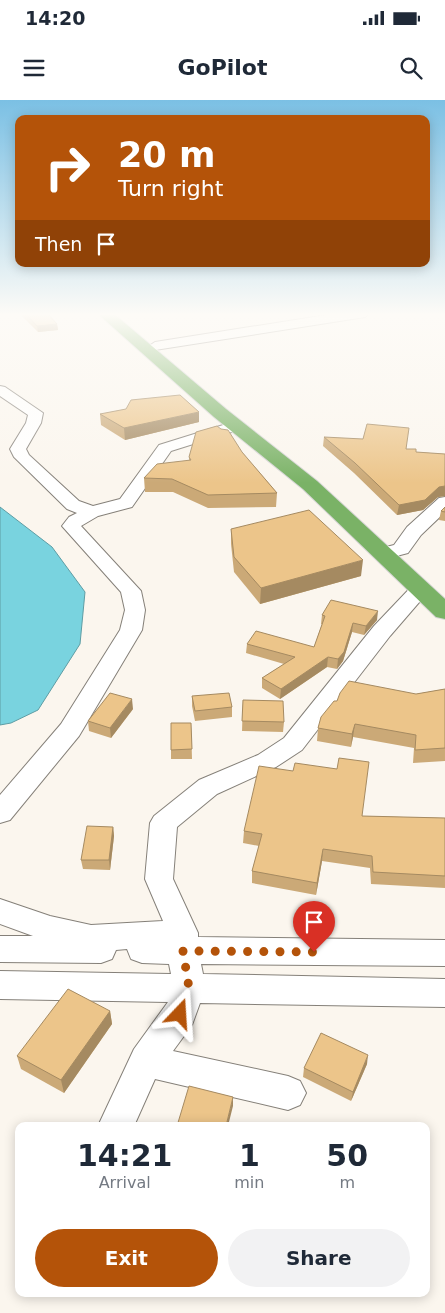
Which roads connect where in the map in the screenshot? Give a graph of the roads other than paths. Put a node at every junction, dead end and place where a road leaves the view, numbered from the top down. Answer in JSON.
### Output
{"nodes":[{"id":1,"x":170,"y":370,"type":"edge"},
{"id":2,"x":184,"y":370,"type":"edge"},
{"id":3,"x":0,"y":390,"type":"edge"},
{"id":4,"x":236,"y":426,"type":"junction"},
{"id":5,"x":445,"y":502,"type":"edge"},
{"id":6,"x":92,"y":512,"type":"junction"},
{"id":7,"x":393,"y":551,"type":"junction"},
{"id":8,"x":433,"y":589,"type":"edge"},
{"id":9,"x":445,"y":612,"type":"edge"},
{"id":10,"x":0,"y":813,"type":"edge"},
{"id":11,"x":0,"y":911,"type":"edge"},
{"id":12,"x":183,"y":942,"type":"junction"},
{"id":13,"x":0,"y":949,"type":"edge"},
{"id":14,"x":445,"y":953,"type":"edge"},
{"id":15,"x":0,"y":985,"type":"edge"},
{"id":16,"x":189,"y":988,"type":"junction"},
{"id":17,"x":445,"y":993,"type":"edge"},
{"id":18,"x":146,"y":1062,"type":"junction"},
{"id":19,"x":288,"y":1093,"type":"dead end"},
{"id":20,"x":118,"y":1122,"type":"edge"}],
"edges":[{"from":1,"to":4,"type":"highway"},
{"from":2,"to":7,"type":"highway"},
{"from":3,"to":6,"type":"street"},
{"from":4,"to":6,"type":"street"},
{"from":4,"to":7,"type":"highway"},
{"from":5,"to":7,"type":"street"},
{"from":6,"to":10,"type":"street"},
{"from":7,"to":8,"type":"highway"},
{"from":8,"to":9,"type":"highway"},
{"from":8,"to":12,"type":"street"},
{"from":11,"to":12,"type":"street"},
{"from":12,"to":13,"type":"street"},
{"from":12,"to":14,"type":"street"},
{"from":12,"to":16,"type":"street"},
{"from":15,"to":16,"type":"street"},
{"from":16,"to":17,"type":"street"},
{"from":16,"to":18,"type":"street"},
{"from":18,"to":19,"type":"street"},
{"from":18,"to":20,"type":"street"}]}
